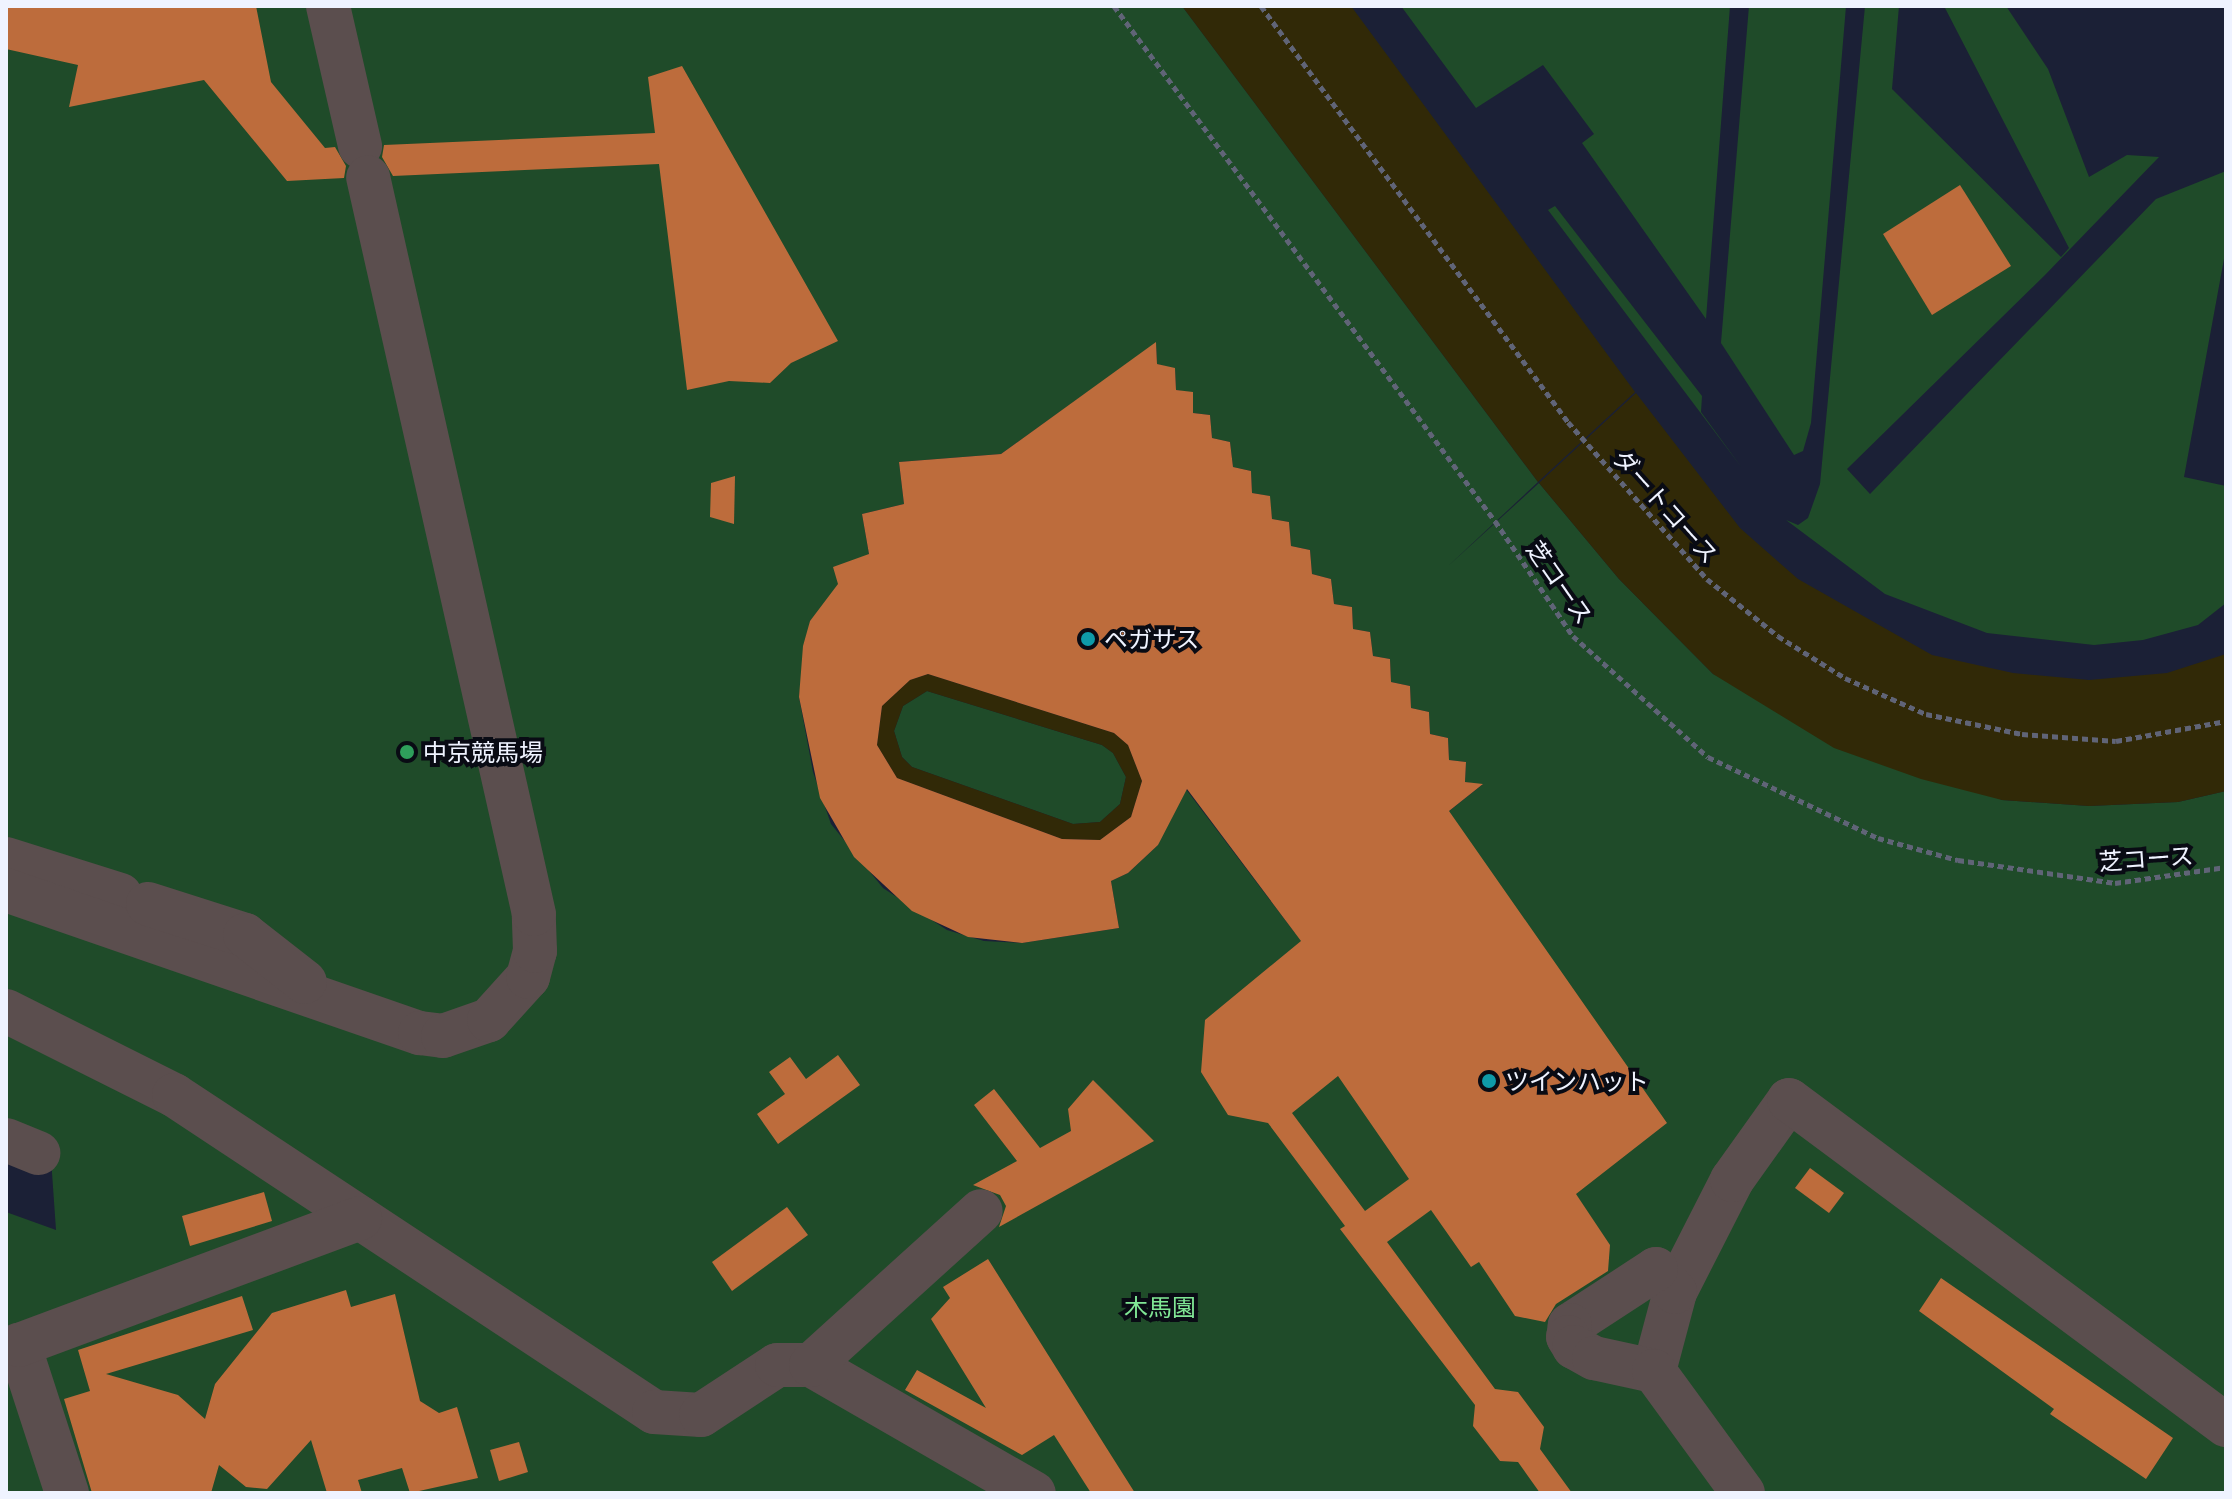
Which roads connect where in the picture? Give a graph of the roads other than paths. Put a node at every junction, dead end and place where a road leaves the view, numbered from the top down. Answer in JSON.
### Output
{"nodes":[{"id":1,"x":328,"y":6,"type":"edge"},
{"id":2,"x":6,"y":859,"type":"edge"},
{"id":3,"x":16,"y":896,"type":"edge"},
{"id":4,"x":333,"y":1004,"type":"junction"},
{"id":5,"x":6,"y":1011,"type":"edge"},
{"id":6,"x":981,"y":1211,"type":"dead end"},
{"id":7,"x":360,"y":1218,"type":"junction"},
{"id":8,"x":1675,"y":1292,"type":"junction"},
{"id":9,"x":811,"y":1365,"type":"junction"},
{"id":10,"x":1654,"y":1371,"type":"junction"},
{"id":11,"x":2226,"y":1425,"type":"edge"},
{"id":12,"x":67,"y":1493,"type":"edge"},
{"id":13,"x":1034,"y":1493,"type":"edge"},
{"id":14,"x":1743,"y":1493,"type":"edge"}],
"edges":[{"from":1,"to":4,"type":"street"},
{"from":2,"to":4,"type":"street"},
{"from":3,"to":4,"type":"street"},
{"from":5,"to":7,"type":"street"},
{"from":6,"to":9,"type":"street"},
{"from":7,"to":9,"type":"street"},
{"from":7,"to":12,"type":"street"},
{"from":8,"to":10,"type":"street"},
{"from":8,"to":10,"type":"street"},
{"from":8,"to":11,"type":"street"},
{"from":9,"to":13,"type":"street"},
{"from":10,"to":14,"type":"street"}]}
